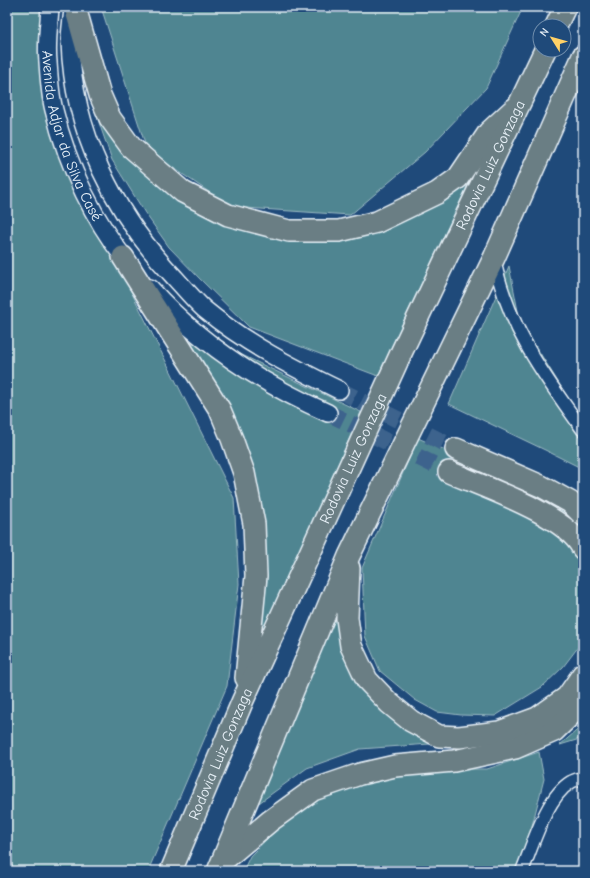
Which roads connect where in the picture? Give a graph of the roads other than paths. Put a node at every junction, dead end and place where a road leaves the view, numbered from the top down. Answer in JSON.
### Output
{"nodes":[{"id":1,"x":50,"y":7,"type":"edge"},
{"id":2,"x":74,"y":7,"type":"edge"},
{"id":3,"x":565,"y":7,"type":"edge"},
{"id":4,"x":560,"y":18,"type":"edge"},
{"id":5,"x":583,"y":56,"type":"edge"},
{"id":6,"x":541,"y":58,"type":"edge"},
{"id":7,"x":521,"y":104,"type":"junction"},
{"id":8,"x":123,"y":256,"type":"junction"},
{"id":9,"x":494,"y":258,"type":"junction"},
{"id":10,"x":339,"y":390,"type":"tunnel mouth"},
{"id":11,"x":328,"y":413,"type":"tunnel mouth"},
{"id":12,"x":583,"y":430,"type":"edge"},
{"id":13,"x":456,"y":449,"type":"tunnel mouth"},
{"id":14,"x":450,"y":472,"type":"tunnel mouth"},
{"id":15,"x":583,"y":515,"type":"edge"},
{"id":16,"x":583,"y":549,"type":"edge"},
{"id":17,"x":349,"y":556,"type":"junction"},
{"id":18,"x":583,"y":674,"type":"edge"},
{"id":19,"x":243,"y":700,"type":"junction"},
{"id":20,"x":583,"y":702,"type":"edge"},
{"id":21,"x":583,"y":778,"type":"edge"},
{"id":22,"x":220,"y":866,"type":"edge"},
{"id":23,"x":171,"y":871,"type":"edge"},
{"id":24,"x":522,"y":871,"type":"edge"}],
"edges":[{"from":1,"to":8,"type":"main road","name":"Avenida Adjar da Silva Casé"},
{"from":2,"to":7,"type":"highway"},
{"from":2,"to":10,"type":"main road"},
{"from":3,"to":4,"type":"highway"},
{"from":5,"to":9,"type":"highway"},
{"from":6,"to":7,"type":"highway","name":"Rodovia Luiz Gonzaga"},
{"from":7,"to":19,"type":"highway","name":"Rodovia Luiz Gonzaga"},
{"from":8,"to":11,"type":"main road","name":"Avenida Adjar da Silva Casé"},
{"from":8,"to":19,"type":"highway"},
{"from":9,"to":12,"type":"street"},
{"from":9,"to":17,"type":"highway"},
{"from":13,"to":15,"type":"highway"},
{"from":14,"to":16,"type":"highway"},
{"from":17,"to":18,"type":"highway"},
{"from":17,"to":22,"type":"highway"},
{"from":19,"to":23,"type":"highway","name":"Rodovia Luiz Gonzaga"},
{"from":20,"to":22,"type":"highway"},
{"from":21,"to":24,"type":"street"}]}
